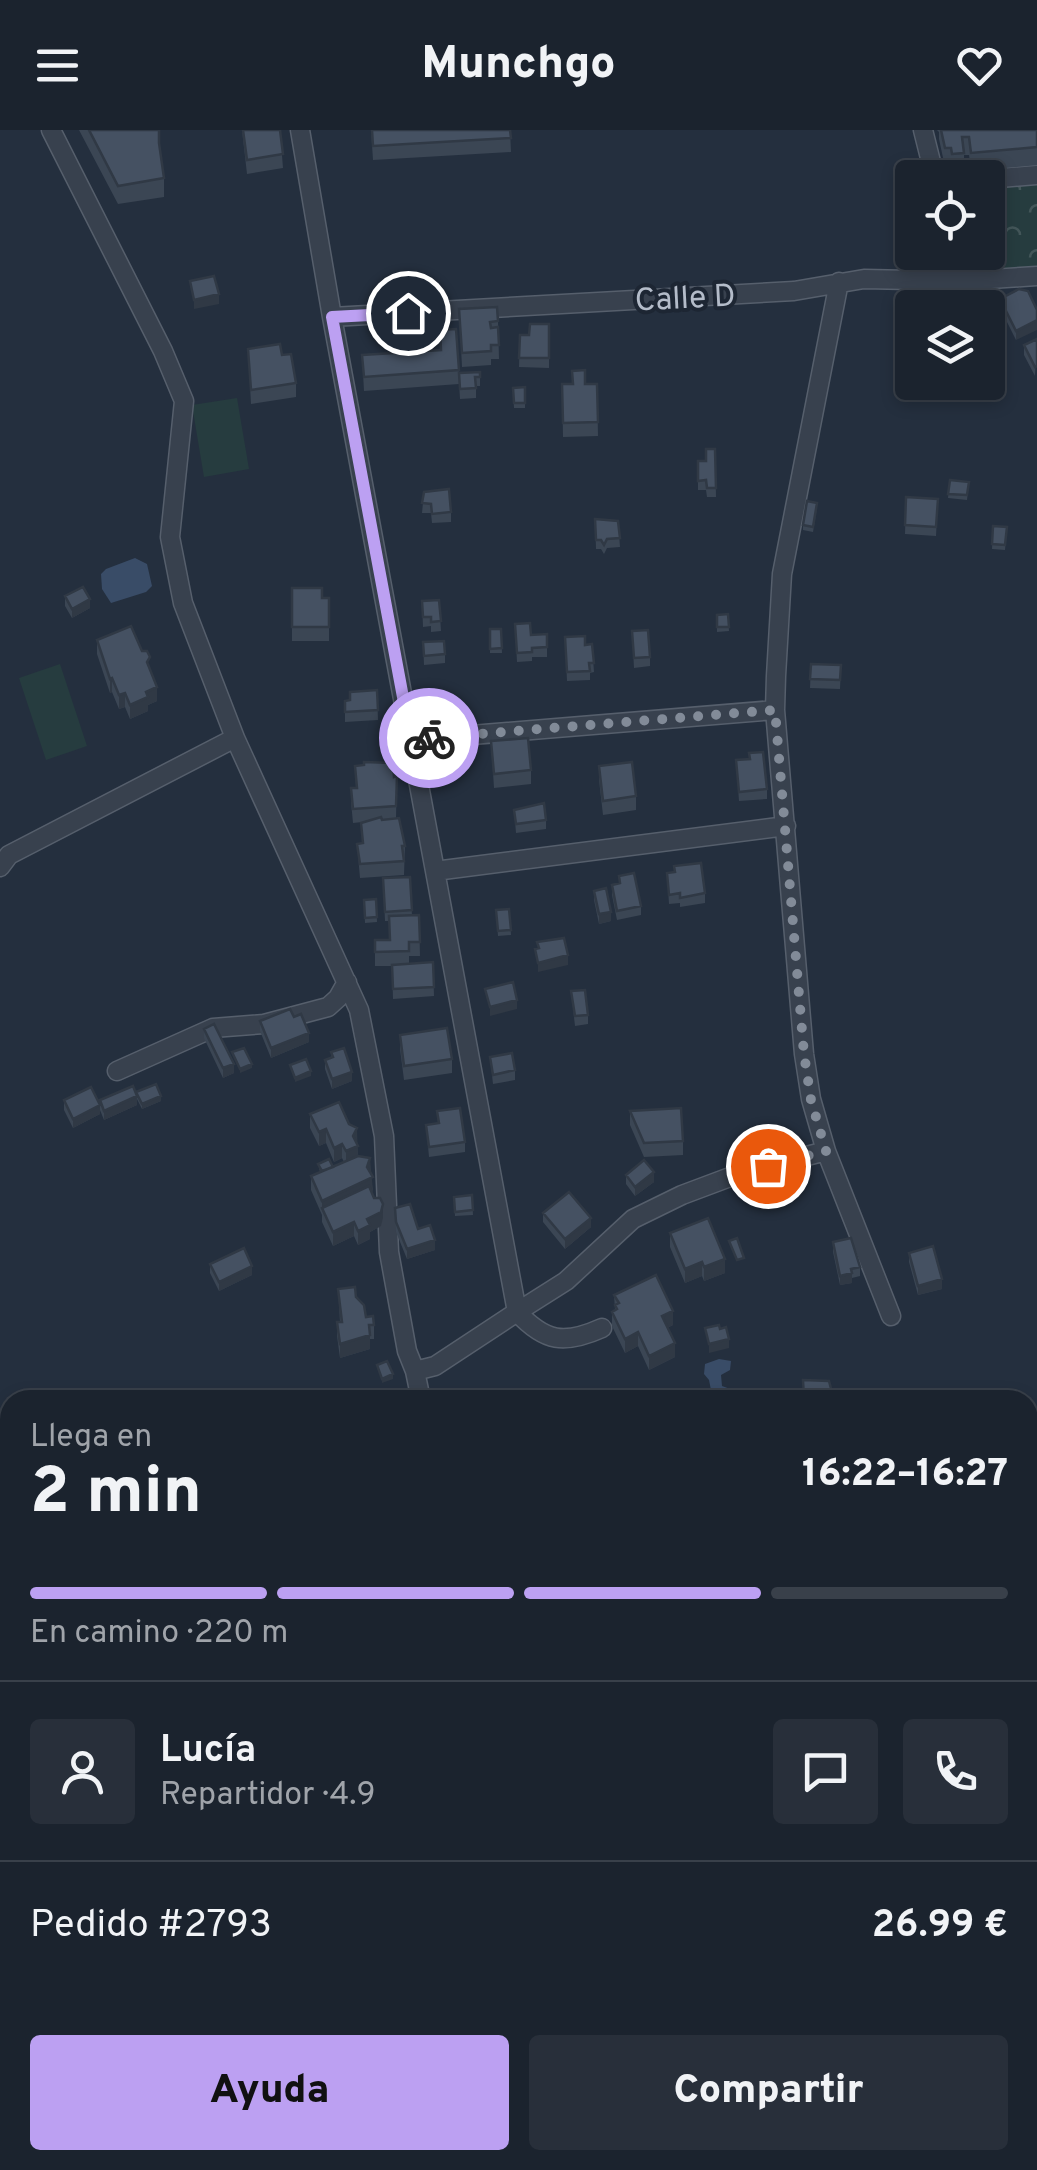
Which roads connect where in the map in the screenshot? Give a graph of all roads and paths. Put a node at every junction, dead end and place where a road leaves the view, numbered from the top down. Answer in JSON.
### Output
{"nodes":[{"id":1,"x":51,"y":130,"type":"edge"},
{"id":2,"x":300,"y":130,"type":"edge"},
{"id":3,"x":922,"y":130,"type":"edge"},
{"id":4,"x":930,"y":160,"type":"edge"},
{"id":5,"x":1037,"y":174,"type":"edge"},
{"id":6,"x":1005,"y":177,"type":"edge"},
{"id":7,"x":974,"y":270,"type":"edge"},
{"id":8,"x":1037,"y":276,"type":"edge"},
{"id":9,"x":978,"y":280,"type":"junction"},
{"id":10,"x":839,"y":282,"type":"junction"},
{"id":11,"x":332,"y":317,"type":"junction"},
{"id":12,"x":775,"y":710,"type":"junction"},
{"id":13,"x":235,"y":738,"type":"junction"},
{"id":14,"x":411,"y":740,"type":"junction"},
{"id":15,"x":786,"y":826,"type":"junction"},
{"id":16,"x":0,"y":867,"type":"edge"},
{"id":17,"x":435,"y":872,"type":"junction"},
{"id":18,"x":347,"y":982,"type":"junction"},
{"id":19,"x":117,"y":1071,"type":"dead end"},
{"id":20,"x":826,"y":1151,"type":"junction"},
{"id":21,"x":518,"y":1312,"type":"junction"},
{"id":22,"x":891,"y":1316,"type":"dead end"},
{"id":23,"x":602,"y":1328,"type":"dead end"},
{"id":24,"x":415,"y":1371,"type":"junction"},
{"id":25,"x":419,"y":1390,"type":"edge"}],
"edges":[{"from":1,"to":13,"type":"street"},
{"from":2,"to":11,"type":"street"},
{"from":3,"to":4,"type":"street"},
{"from":5,"to":6,"type":"street"},
{"from":7,"to":9,"type":"street"},
{"from":8,"to":9,"type":"street","name":"Calle D"},
{"from":9,"to":10,"type":"street","name":"Calle D"},
{"from":10,"to":11,"type":"street","name":"Calle D"},
{"from":10,"to":12,"type":"street"},
{"from":11,"to":14,"type":"street"},
{"from":12,"to":14,"type":"street"},
{"from":12,"to":15,"type":"street"},
{"from":13,"to":16,"type":"street"},
{"from":13,"to":18,"type":"street"},
{"from":14,"to":17,"type":"street"},
{"from":15,"to":17,"type":"street"},
{"from":15,"to":20,"type":"street"},
{"from":17,"to":21,"type":"street"},
{"from":18,"to":19,"type":"street"},
{"from":18,"to":24,"type":"street"},
{"from":20,"to":21,"type":"street"},
{"from":20,"to":22,"type":"street"},
{"from":21,"to":23,"type":"street"},
{"from":21,"to":24,"type":"street"},
{"from":24,"to":25,"type":"street"}]}
